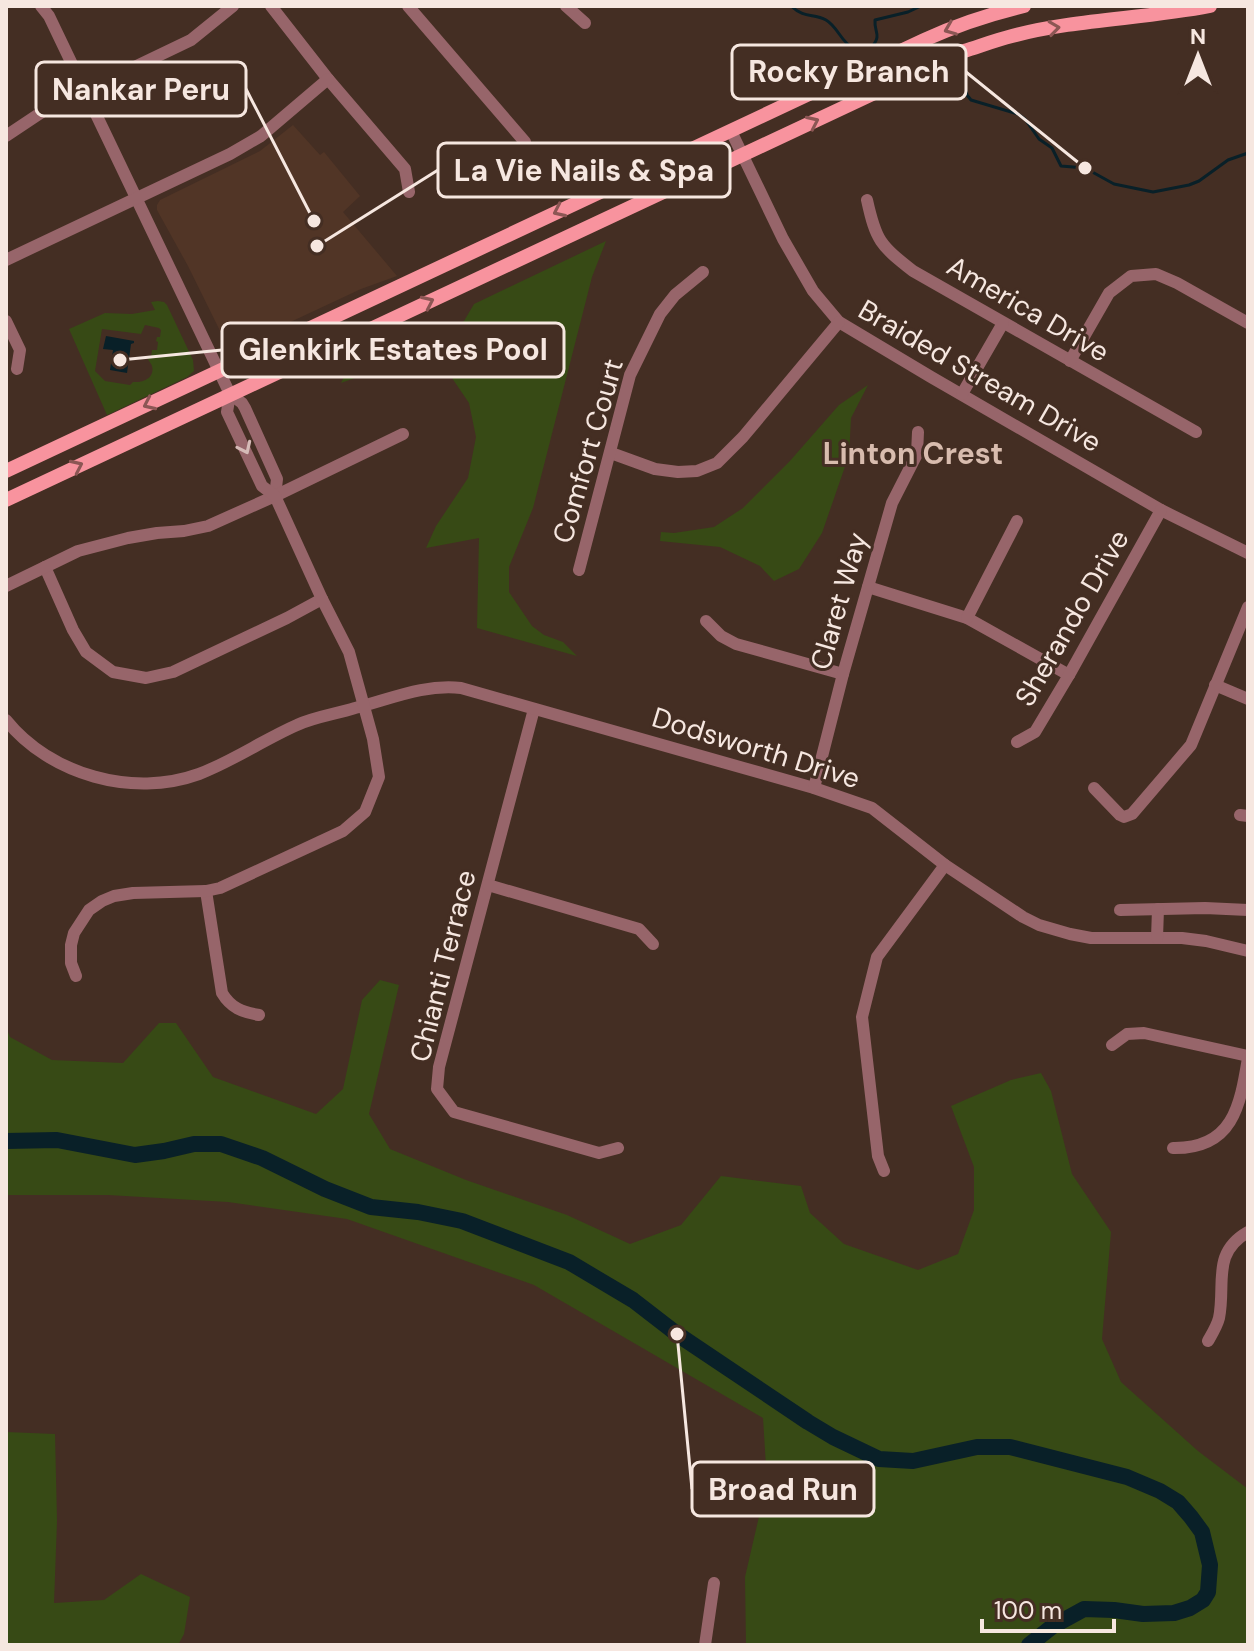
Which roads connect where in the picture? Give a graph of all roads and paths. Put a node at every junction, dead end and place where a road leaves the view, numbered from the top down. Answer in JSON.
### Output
{"nodes":[{"id":1,"x":41,"y":6,"type":"edge"},
{"id":2,"x":233,"y":6,"type":"edge"},
{"id":3,"x":271,"y":6,"type":"edge"},
{"id":4,"x":408,"y":6,"type":"edge"},
{"id":5,"x":566,"y":6,"type":"edge"},
{"id":6,"x":1024,"y":6,"type":"edge"},
{"id":7,"x":1210,"y":6,"type":"edge"},
{"id":8,"x":585,"y":23,"type":"dead end"},
{"id":9,"x":328,"y":79,"type":"junction"},
{"id":10,"x":87,"y":91,"type":"junction"},
{"id":11,"x":731,"y":131,"type":"junction"},
{"id":12,"x":6,"y":136,"type":"edge"},
{"id":13,"x":525,"y":142,"type":"dead end"},
{"id":14,"x":742,"y":155,"type":"junction"},
{"id":15,"x":409,"y":192,"type":"dead end"},
{"id":16,"x":137,"y":198,"type":"junction"},
{"id":17,"x":867,"y":200,"type":"dead end"},
{"id":18,"x":6,"y":260,"type":"edge"},
{"id":19,"x":703,"y":272,"type":"dead end"},
{"id":20,"x":6,"y":321,"type":"edge"},
{"id":21,"x":839,"y":322,"type":"junction"},
{"id":22,"x":1003,"y":323,"type":"junction"},
{"id":23,"x":1248,"y":323,"type":"edge"},
{"id":24,"x":1070,"y":361,"type":"junction"},
{"id":25,"x":17,"y":369,"type":"dead end"},
{"id":26,"x":219,"y":371,"type":"junction"},
{"id":27,"x":230,"y":394,"type":"junction"},
{"id":28,"x":962,"y":394,"type":"junction"},
{"id":29,"x":918,"y":432,"type":"dead end"},
{"id":30,"x":1196,"y":432,"type":"dead end"},
{"id":31,"x":403,"y":434,"type":"dead end"},
{"id":32,"x":611,"y":453,"type":"junction"},
{"id":33,"x":6,"y":471,"type":"edge"},
{"id":34,"x":275,"y":496,"type":"junction"},
{"id":35,"x":6,"y":500,"type":"edge"},
{"id":36,"x":1161,"y":510,"type":"junction"},
{"id":37,"x":1017,"y":521,"type":"dead end"},
{"id":38,"x":1248,"y":553,"type":"edge"},
{"id":39,"x":45,"y":567,"type":"junction"},
{"id":40,"x":579,"y":570,"type":"dead end"},
{"id":41,"x":6,"y":586,"type":"edge"},
{"id":42,"x":868,"y":587,"type":"junction"},
{"id":43,"x":322,"y":599,"type":"junction"},
{"id":44,"x":1248,"y":607,"type":"edge"},
{"id":45,"x":967,"y":618,"type":"junction"},
{"id":46,"x":706,"y":621,"type":"dead end"},
{"id":47,"x":843,"y":674,"type":"junction"},
{"id":48,"x":1069,"y":675,"type":"junction"},
{"id":49,"x":1215,"y":685,"type":"junction"},
{"id":50,"x":1248,"y":699,"type":"edge"},
{"id":51,"x":364,"y":706,"type":"junction"},
{"id":52,"x":534,"y":709,"type":"junction"},
{"id":53,"x":6,"y":720,"type":"edge"},
{"id":54,"x":1017,"y":742,"type":"dead end"},
{"id":55,"x":814,"y":788,"type":"junction"},
{"id":56,"x":1094,"y":788,"type":"dead end"},
{"id":57,"x":945,"y":865,"type":"junction"},
{"id":58,"x":488,"y":885,"type":"junction"},
{"id":59,"x":206,"y":891,"type":"junction"},
{"id":60,"x":1158,"y":909,"type":"junction"},
{"id":61,"x":1120,"y":910,"type":"dead end"},
{"id":62,"x":1248,"y":910,"type":"edge"},
{"id":63,"x":1157,"y":938,"type":"junction"},
{"id":64,"x":653,"y":944,"type":"dead end"},
{"id":65,"x":1248,"y":951,"type":"edge"},
{"id":66,"x":76,"y":976,"type":"dead end"},
{"id":67,"x":259,"y":1015,"type":"dead end"},
{"id":68,"x":1112,"y":1045,"type":"dead end"},
{"id":69,"x":1248,"y":1057,"type":"edge"},
{"id":70,"x":618,"y":1148,"type":"dead end"},
{"id":71,"x":1173,"y":1148,"type":"dead end"},
{"id":72,"x":884,"y":1171,"type":"dead end"},
{"id":73,"x":1248,"y":1232,"type":"edge"},
{"id":74,"x":1208,"y":1341,"type":"dead end"},
{"id":75,"x":714,"y":1583,"type":"dead end"},
{"id":76,"x":705,"y":1645,"type":"edge"}],
"edges":[{"from":1,"to":10,"type":"street"},
{"from":2,"to":10,"type":"street"},
{"from":3,"to":9,"type":"street"},
{"from":4,"to":13,"type":"street"},
{"from":5,"to":8,"type":"street"},
{"from":6,"to":11,"type":"main road","one_way":true},
{"from":14,"to":7,"type":"main road","one_way":true},
{"from":9,"to":15,"type":"street"},
{"from":9,"to":16,"type":"street"},
{"from":10,"to":12,"type":"street"},
{"from":10,"to":16,"type":"street"},
{"from":11,"to":14,"type":"street","name":"Braided Stream Drive"},
{"from":11,"to":26,"type":"main road","one_way":true},
{"from":14,"to":21,"type":"street","name":"Braided Stream Drive"},
{"from":27,"to":14,"type":"main road","one_way":true},
{"from":16,"to":18,"type":"street"},
{"from":16,"to":26,"type":"street"},
{"from":17,"to":22,"type":"street","name":"America Drive"},
{"from":19,"to":32,"type":"street","name":"Comfort Court"},
{"from":20,"to":25,"type":"street"},
{"from":21,"to":28,"type":"street","name":"Braided Stream Drive"},
{"from":21,"to":32,"type":"street"},
{"from":22,"to":24,"type":"street","name":"America Drive"},
{"from":22,"to":28,"type":"street"},
{"from":23,"to":24,"type":"street"},
{"from":24,"to":30,"type":"street","name":"America Drive"},
{"from":26,"to":27,"type":"street"},
{"from":26,"to":33,"type":"main road","one_way":true},
{"from":27,"to":34,"type":"street"},
{"from":35,"to":27,"type":"main road","one_way":true},
{"from":28,"to":36,"type":"street","name":"Braided Stream Drive"},
{"from":29,"to":42,"type":"street","name":"Claret Way"},
{"from":31,"to":34,"type":"street"},
{"from":32,"to":40,"type":"street","name":"Comfort Court"},
{"from":34,"to":39,"type":"street"},
{"from":34,"to":43,"type":"street"},
{"from":36,"to":38,"type":"street","name":"Braided Stream Drive"},
{"from":36,"to":48,"type":"street","name":"Sherando Drive"},
{"from":37,"to":45,"type":"street"},
{"from":39,"to":41,"type":"street"},
{"from":39,"to":43,"type":"street"},
{"from":42,"to":45,"type":"street"},
{"from":42,"to":47,"type":"street","name":"Claret Way"},
{"from":43,"to":51,"type":"street"},
{"from":44,"to":49,"type":"street"},
{"from":45,"to":48,"type":"street"},
{"from":46,"to":47,"type":"street"},
{"from":47,"to":55,"type":"street","name":"Claret Way"},
{"from":48,"to":54,"type":"street","name":"Sherando Drive"},
{"from":49,"to":50,"type":"street"},
{"from":49,"to":56,"type":"street"},
{"from":51,"to":52,"type":"street","name":"Dodsworth Drive"},
{"from":51,"to":53,"type":"street","name":"Dodsworth Drive"},
{"from":51,"to":59,"type":"street"},
{"from":52,"to":55,"type":"street","name":"Dodsworth Drive"},
{"from":52,"to":58,"type":"street","name":"Chianti Terrace"},
{"from":55,"to":57,"type":"street","name":"Dodsworth Drive"},
{"from":57,"to":63,"type":"street","name":"Dodsworth Drive"},
{"from":57,"to":72,"type":"street"},
{"from":58,"to":64,"type":"street"},
{"from":58,"to":70,"type":"street","name":"Chianti Terrace"},
{"from":59,"to":66,"type":"street"},
{"from":59,"to":67,"type":"street"},
{"from":60,"to":61,"type":"street"},
{"from":60,"to":62,"type":"street"},
{"from":60,"to":63,"type":"street"},
{"from":63,"to":65,"type":"street","name":"Dodsworth Drive"},
{"from":68,"to":69,"type":"street"},
{"from":69,"to":71,"type":"street"},
{"from":73,"to":74,"type":"street"},
{"from":75,"to":76,"type":"street"}]}
